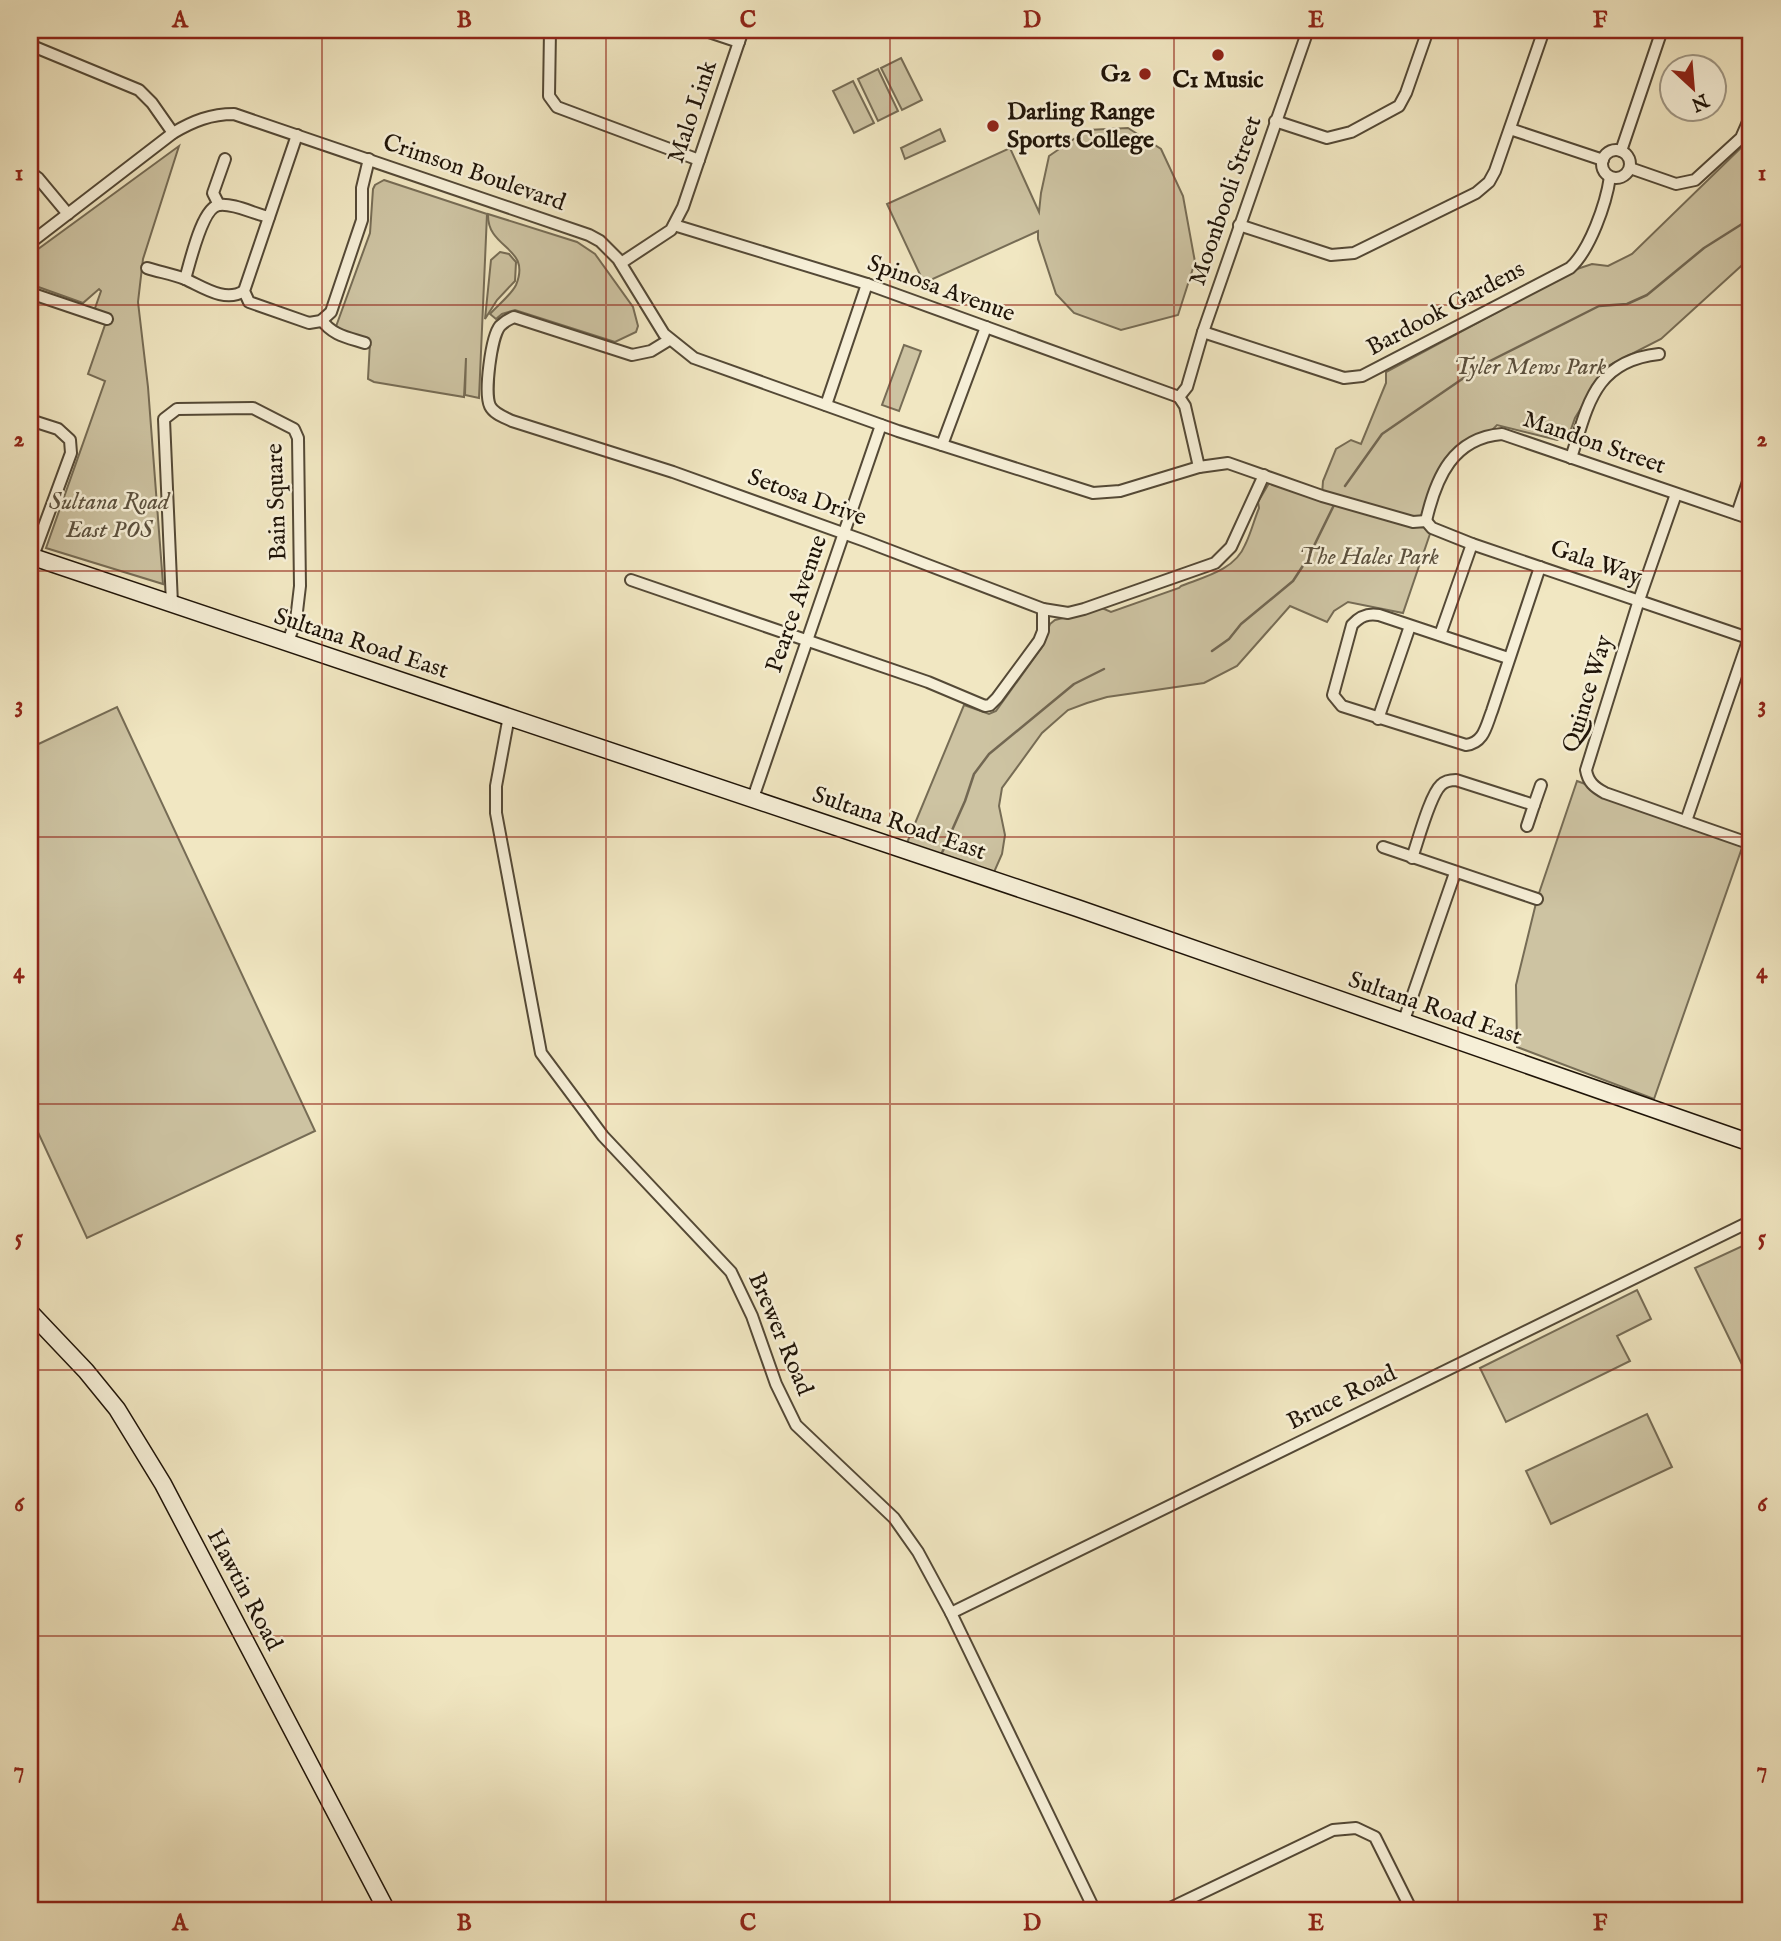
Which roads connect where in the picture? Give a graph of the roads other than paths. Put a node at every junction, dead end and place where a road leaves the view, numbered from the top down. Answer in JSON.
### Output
{"nodes":[{"id":1,"x":550,"y":30,"type":"edge"},
{"id":2,"x":703,"y":30,"type":"edge"},
{"id":3,"x":743,"y":30,"type":"edge"},
{"id":4,"x":1308,"y":30,"type":"edge"},
{"id":5,"x":1428,"y":30,"type":"edge"},
{"id":6,"x":1544,"y":30,"type":"edge"},
{"id":7,"x":1662,"y":30,"type":"edge"},
{"id":8,"x":739,"y":42,"type":"junction"},
{"id":9,"x":30,"y":45,"type":"edge"},
{"id":10,"x":1751,"y":115,"type":"edge"},
{"id":11,"x":1275,"y":121,"type":"junction"},
{"id":12,"x":1510,"y":130,"type":"junction"},
{"id":13,"x":173,"y":133,"type":"junction"},
{"id":14,"x":297,"y":135,"type":"junction"},
{"id":15,"x":1621,"y":151,"type":"junction"},
{"id":16,"x":225,"y":159,"type":"dead end"},
{"id":17,"x":369,"y":159,"type":"junction"},
{"id":18,"x":699,"y":160,"type":"junction"},
{"id":19,"x":1603,"y":160,"type":"junction"},
{"id":20,"x":1630,"y":168,"type":"junction"},
{"id":21,"x":30,"y":173,"type":"edge"},
{"id":22,"x":1610,"y":177,"type":"junction"},
{"id":23,"x":219,"y":205,"type":"junction"},
{"id":24,"x":68,"y":214,"type":"junction"},
{"id":25,"x":269,"y":217,"type":"junction"},
{"id":26,"x":674,"y":225,"type":"junction"},
{"id":27,"x":1239,"y":225,"type":"junction"},
{"id":28,"x":30,"y":243,"type":"edge"},
{"id":29,"x":619,"y":261,"type":"junction"},
{"id":30,"x":147,"y":268,"type":"dead end"},
{"id":31,"x":185,"y":279,"type":"junction"},
{"id":32,"x":867,"y":284,"type":"junction"},
{"id":33,"x":244,"y":290,"type":"junction"},
{"id":34,"x":30,"y":293,"type":"edge"},
{"id":35,"x":107,"y":319,"type":"dead end"},
{"id":36,"x":322,"y":320,"type":"junction"},
{"id":37,"x":986,"y":327,"type":"junction"},
{"id":38,"x":1203,"y":332,"type":"junction"},
{"id":39,"x":667,"y":337,"type":"junction"},
{"id":40,"x":365,"y":343,"type":"dead end"},
{"id":41,"x":1660,"y":354,"type":"dead end"},
{"id":42,"x":1179,"y":397,"type":"junction"},
{"id":43,"x":825,"y":405,"type":"junction"},
{"id":44,"x":30,"y":419,"type":"edge"},
{"id":45,"x":881,"y":425,"type":"junction"},
{"id":46,"x":942,"y":445,"type":"junction"},
{"id":47,"x":1571,"y":458,"type":"junction"},
{"id":48,"x":1199,"y":467,"type":"junction"},
{"id":49,"x":1751,"y":473,"type":"edge"},
{"id":50,"x":1264,"y":475,"type":"junction"},
{"id":51,"x":1676,"y":494,"type":"junction"},
{"id":52,"x":1737,"y":514,"type":"junction"},
{"id":53,"x":1751,"y":519,"type":"edge"},
{"id":54,"x":1427,"y":523,"type":"junction"},
{"id":55,"x":844,"y":534,"type":"junction"},
{"id":56,"x":1472,"y":544,"type":"junction"},
{"id":57,"x":31,"y":556,"type":"edge"},
{"id":58,"x":1540,"y":567,"type":"junction"},
{"id":59,"x":631,"y":580,"type":"dead end"},
{"id":60,"x":1639,"y":600,"type":"junction"},
{"id":61,"x":172,"y":604,"type":"junction"},
{"id":62,"x":1044,"y":609,"type":"junction"},
{"id":63,"x":1410,"y":626,"type":"junction"},
{"id":64,"x":1440,"y":635,"type":"junction"},
{"id":65,"x":806,"y":639,"type":"junction"},
{"id":66,"x":1750,"y":639,"type":"edge"},
{"id":67,"x":287,"y":644,"type":"junction"},
{"id":68,"x":1508,"y":658,"type":"junction"},
{"id":69,"x":509,"y":716,"type":"junction"},
{"id":70,"x":1378,"y":719,"type":"junction"},
{"id":71,"x":1541,"y":785,"type":"dead end"},
{"id":72,"x":753,"y":798,"type":"junction"},
{"id":73,"x":1534,"y":804,"type":"junction"},
{"id":74,"x":1686,"y":821,"type":"junction"},
{"id":75,"x":1527,"y":826,"type":"dead end"},
{"id":76,"x":1751,"y":844,"type":"edge"},
{"id":77,"x":1383,"y":847,"type":"dead end"},
{"id":78,"x":1412,"y":858,"type":"junction"},
{"id":79,"x":1455,"y":873,"type":"junction"},
{"id":80,"x":1537,"y":900,"type":"dead end"},
{"id":81,"x":1751,"y":1001,"type":"edge"},
{"id":82,"x":1751,"y":1009,"type":"edge"},
{"id":83,"x":1403,"y":1023,"type":"junction"},
{"id":84,"x":1751,"y":1143,"type":"edge"},
{"id":85,"x":1751,"y":1221,"type":"edge"},
{"id":86,"x":30,"y":1312,"type":"edge"},
{"id":87,"x":951,"y":1613,"type":"junction"},
{"id":88,"x":387,"y":1911,"type":"edge"},
{"id":89,"x":1095,"y":1911,"type":"edge"},
{"id":90,"x":1164,"y":1911,"type":"edge"},
{"id":91,"x":1412,"y":1911,"type":"edge"}],
"edges":[{"from":1,"to":18,"type":"street"},
{"from":2,"to":8,"type":"street"},
{"from":3,"to":8,"type":"street","name":"Malo Link"},
{"from":4,"to":11,"type":"street","name":"Moonbooli Street"},
{"from":5,"to":11,"type":"street"},
{"from":6,"to":12,"type":"street"},
{"from":7,"to":15,"type":"street"},
{"from":8,"to":18,"type":"street","name":"Malo Link"},
{"from":9,"to":13,"type":"street"},
{"from":10,"to":20,"type":"street"},
{"from":11,"to":27,"type":"street","name":"Moonbooli Street"},
{"from":12,"to":19,"type":"street"},
{"from":12,"to":27,"type":"street"},
{"from":13,"to":14,"type":"street","name":"Crimson Boulevard"},
{"from":13,"to":24,"type":"street","name":"Crimson Boulevard"},
{"from":14,"to":17,"type":"street","name":"Crimson Boulevard"},
{"from":14,"to":25,"type":"street"},
{"from":15,"to":19,"type":"street"},
{"from":15,"to":20,"type":"street"},
{"from":16,"to":23,"type":"street"},
{"from":17,"to":29,"type":"street","name":"Crimson Boulevard"},
{"from":17,"to":36,"type":"street"},
{"from":18,"to":26,"type":"street","name":"Malo Link"},
{"from":19,"to":22,"type":"street"},
{"from":20,"to":22,"type":"street"},
{"from":21,"to":24,"type":"street"},
{"from":22,"to":38,"type":"street","name":"Bardook Gardens"},
{"from":23,"to":25,"type":"street"},
{"from":23,"to":31,"type":"street"},
{"from":24,"to":28,"type":"street","name":"Crimson Boulevard"},
{"from":25,"to":33,"type":"street"},
{"from":26,"to":29,"type":"street"},
{"from":26,"to":32,"type":"street","name":"Spinosa Avenue"},
{"from":27,"to":38,"type":"street","name":"Moonbooli Street"},
{"from":29,"to":39,"type":"street","name":"Crimson Boulevard"},
{"from":30,"to":31,"type":"street"},
{"from":31,"to":33,"type":"street"},
{"from":32,"to":37,"type":"street","name":"Spinosa Avenue"},
{"from":32,"to":43,"type":"street"},
{"from":33,"to":36,"type":"street"},
{"from":34,"to":35,"type":"street"},
{"from":36,"to":40,"type":"street"},
{"from":37,"to":42,"type":"street","name":"Spinosa Avenue"},
{"from":37,"to":46,"type":"street"},
{"from":38,"to":42,"type":"street","name":"Moonbooli Street"},
{"from":39,"to":43,"type":"street","name":"Crimson Boulevard"},
{"from":39,"to":55,"type":"street","name":"Setosa Drive"},
{"from":41,"to":47,"type":"street"},
{"from":42,"to":48,"type":"street"},
{"from":43,"to":45,"type":"street","name":"Crimson Boulevard"},
{"from":44,"to":57,"type":"street"},
{"from":45,"to":46,"type":"street","name":"Crimson Boulevard"},
{"from":45,"to":55,"type":"street","name":"Pearce Avenue"},
{"from":46,"to":48,"type":"street","name":"Crimson Boulevard"},
{"from":47,"to":51,"type":"street","name":"Mandon Street"},
{"from":47,"to":54,"type":"street","name":"Mandon Street"},
{"from":48,"to":50,"type":"street"},
{"from":49,"to":52,"type":"street"},
{"from":50,"to":54,"type":"street","name":"Gala Way"},
{"from":50,"to":62,"type":"street","name":"Setosa Drive"},
{"from":51,"to":52,"type":"street","name":"Mandon Street"},
{"from":51,"to":60,"type":"street","name":"Quince Way"},
{"from":52,"to":53,"type":"street","name":"Mandon Street"},
{"from":54,"to":56,"type":"street","name":"Gala Way"},
{"from":55,"to":62,"type":"street","name":"Setosa Drive"},
{"from":55,"to":65,"type":"street","name":"Pearce Avenue"},
{"from":56,"to":58,"type":"street","name":"Gala Way"},
{"from":56,"to":64,"type":"street"},
{"from":57,"to":61,"type":"street","name":"Sultana Road East"},
{"from":58,"to":60,"type":"street","name":"Gala Way"},
{"from":58,"to":68,"type":"street"},
{"from":59,"to":65,"type":"street"},
{"from":60,"to":66,"type":"street","name":"Gala Way"},
{"from":60,"to":74,"type":"street","name":"Quince Way"},
{"from":61,"to":67,"type":"street","name":"Sultana Road East"},
{"from":61,"to":67,"type":"street","name":"Bain Square"},
{"from":62,"to":65,"type":"street"},
{"from":63,"to":64,"type":"street"},
{"from":63,"to":70,"type":"street"},
{"from":63,"to":70,"type":"street"},
{"from":64,"to":68,"type":"street"},
{"from":65,"to":72,"type":"street","name":"Pearce Avenue"},
{"from":66,"to":74,"type":"street"},
{"from":67,"to":69,"type":"street","name":"Sultana Road East"},
{"from":68,"to":70,"type":"street"},
{"from":69,"to":72,"type":"street","name":"Sultana Road East"},
{"from":69,"to":87,"type":"street","name":"Brewer Road"},
{"from":71,"to":73,"type":"street"},
{"from":72,"to":83,"type":"street","name":"Sultana Road East"},
{"from":73,"to":75,"type":"street"},
{"from":73,"to":78,"type":"street"},
{"from":74,"to":76,"type":"street","name":"Quince Way"},
{"from":77,"to":78,"type":"street"},
{"from":78,"to":79,"type":"street"},
{"from":79,"to":80,"type":"street"},
{"from":79,"to":83,"type":"street"},
{"from":81,"to":82,"type":"street"},
{"from":83,"to":84,"type":"street","name":"Sultana Road East"},
{"from":85,"to":87,"type":"street","name":"Bruce Road"},
{"from":86,"to":88,"type":"street","name":"Hawtin Road"},
{"from":87,"to":89,"type":"street","name":"Brewer Road"},
{"from":90,"to":91,"type":"street"}]}
